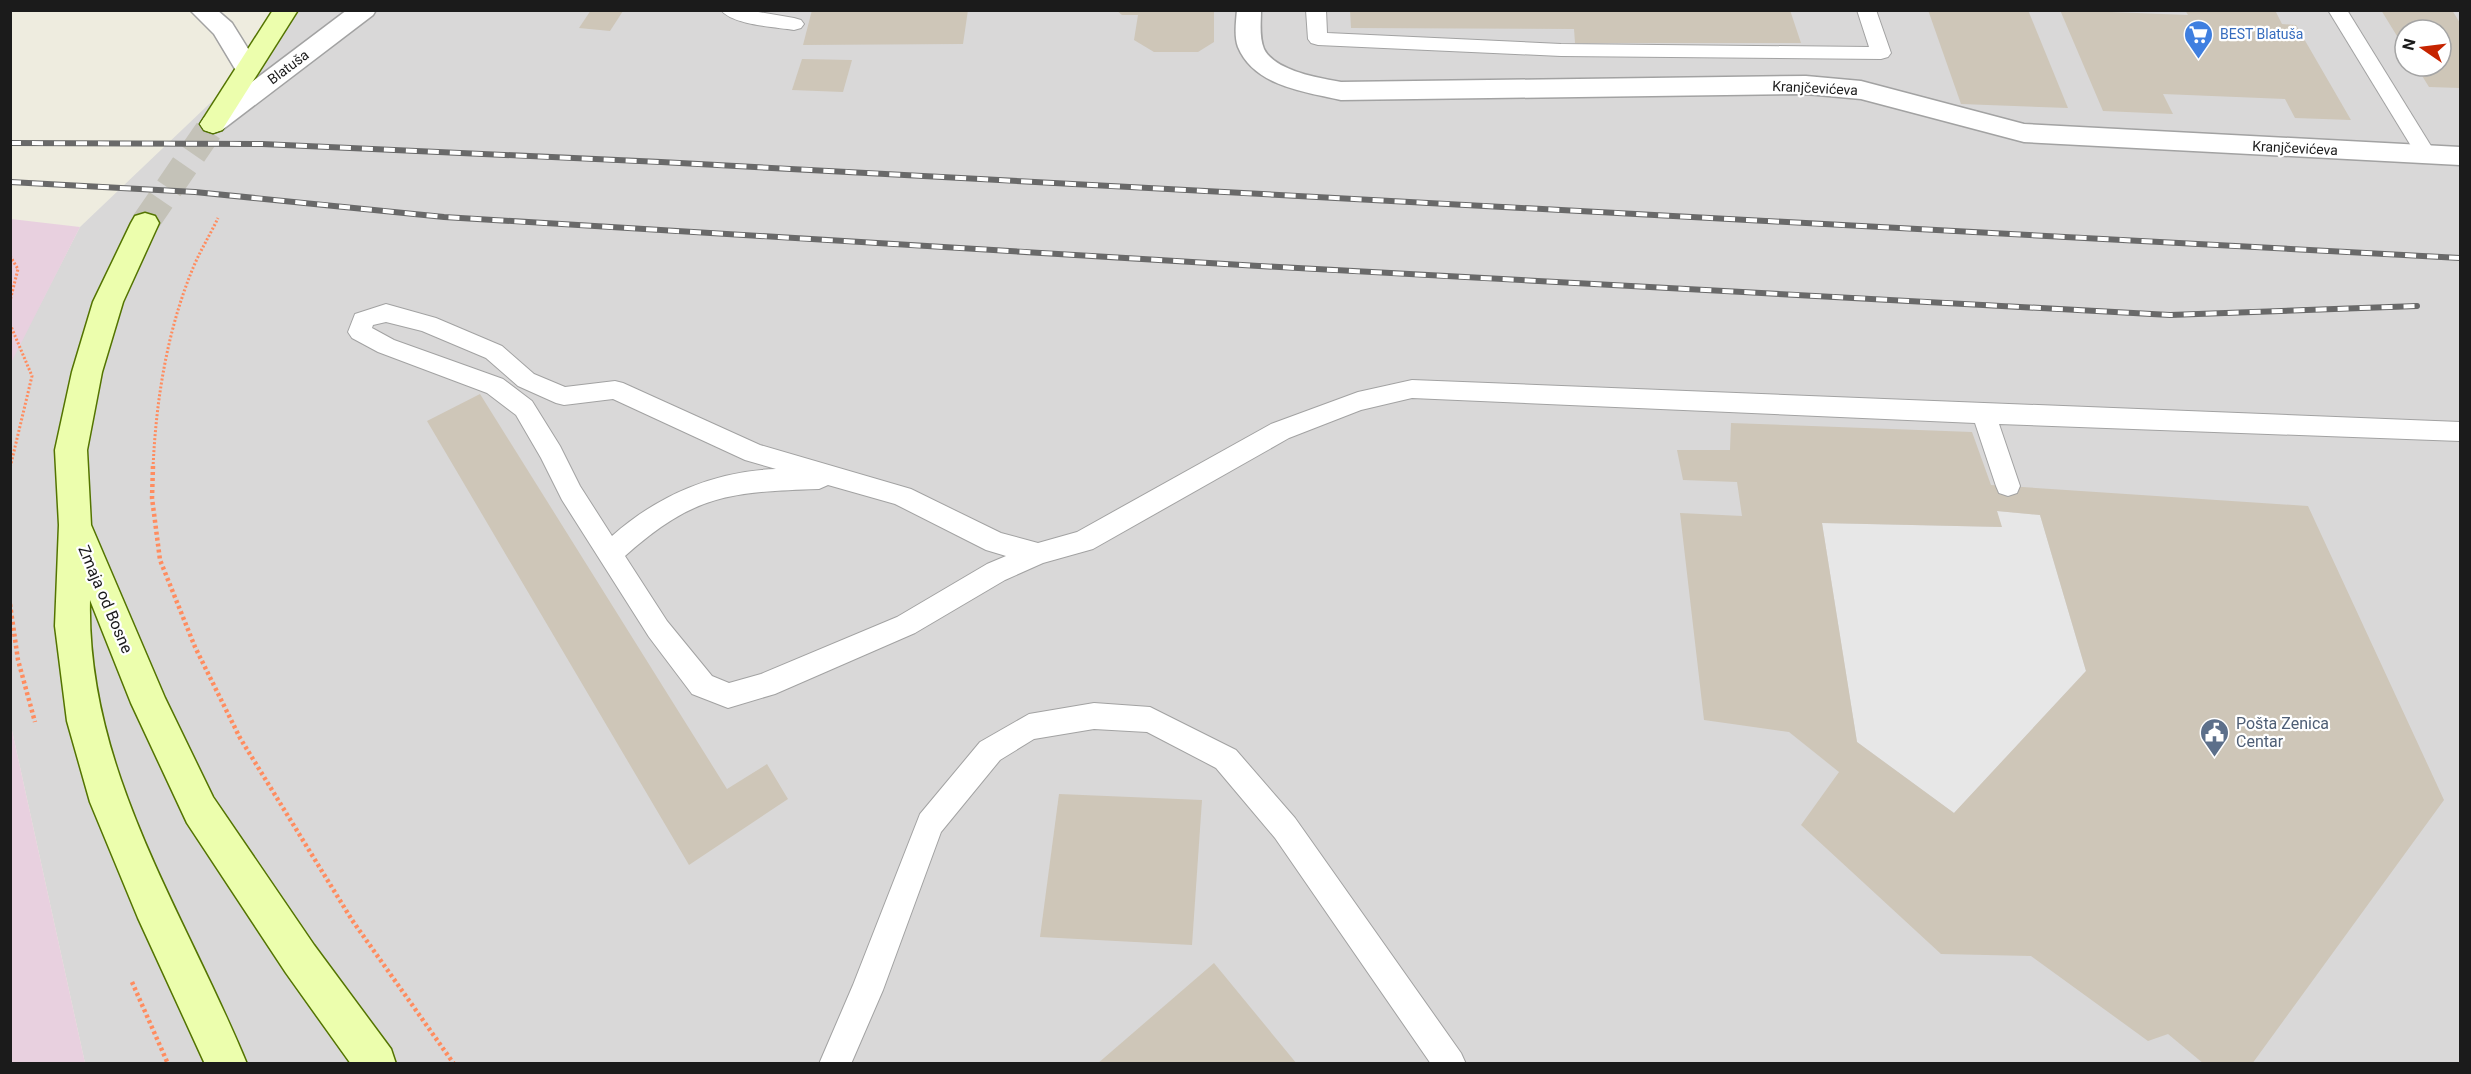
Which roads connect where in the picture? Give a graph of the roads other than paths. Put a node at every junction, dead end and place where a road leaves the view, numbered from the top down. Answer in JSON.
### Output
{"nodes":[{"id":1,"x":202,"y":10,"type":"edge"},
{"id":2,"x":286,"y":10,"type":"edge"},
{"id":3,"x":364,"y":10,"type":"edge"},
{"id":4,"x":730,"y":10,"type":"edge"},
{"id":5,"x":1249,"y":10,"type":"edge"},
{"id":6,"x":1316,"y":10,"type":"edge"},
{"id":7,"x":1866,"y":10,"type":"edge"},
{"id":8,"x":2337,"y":10,"type":"edge"},
{"id":9,"x":794,"y":24,"type":"dead end"},
{"id":10,"x":247,"y":68,"type":"junction"},
{"id":11,"x":213,"y":124,"type":"joint"},
{"id":12,"x":2426,"y":154,"type":"junction"},
{"id":13,"x":2460,"y":156,"type":"edge"},
{"id":14,"x":145,"y":223,"type":"tunnel mouth"},
{"id":15,"x":1984,"y":414,"type":"junction"},
{"id":16,"x":2460,"y":432,"type":"edge"},
{"id":17,"x":843,"y":479,"type":"junction"},
{"id":18,"x":2008,"y":486,"type":"dead end"},
{"id":19,"x":75,"y":525,"type":"junction"},
{"id":20,"x":610,"y":554,"type":"junction"},
{"id":21,"x":1038,"y":554,"type":"junction"},
{"id":22,"x":227,"y":1064,"type":"edge"},
{"id":23,"x":376,"y":1064,"type":"edge"},
{"id":24,"x":835,"y":1064,"type":"edge"},
{"id":25,"x":1450,"y":1064,"type":"edge"}],
"edges":[{"from":1,"to":10,"type":"street"},
{"from":2,"to":10,"type":"main road"},
{"from":3,"to":11,"type":"street","name":"Blatuša"},
{"from":4,"to":9,"type":"lane"},
{"from":5,"to":12,"type":"street","name":"Kranjčevićeva"},
{"from":6,"to":7,"type":"lane"},
{"from":8,"to":12,"type":"lane"},
{"from":10,"to":11,"type":"main road"},
{"from":12,"to":13,"type":"street","name":"Kranjčevićeva"},
{"from":14,"to":19,"type":"main road"},
{"from":15,"to":16,"type":"lane"},
{"from":15,"to":18,"type":"lane"},
{"from":15,"to":21,"type":"lane"},
{"from":17,"to":20,"type":"lane"},
{"from":17,"to":20,"type":"lane"},
{"from":17,"to":21,"type":"lane"},
{"from":19,"to":22,"type":"main road","name":"Zmaja od Bosne"},
{"from":19,"to":23,"type":"main road","name":"Zmaja od Bosne"},
{"from":20,"to":21,"type":"lane"},
{"from":24,"to":25,"type":"lane"}]}
